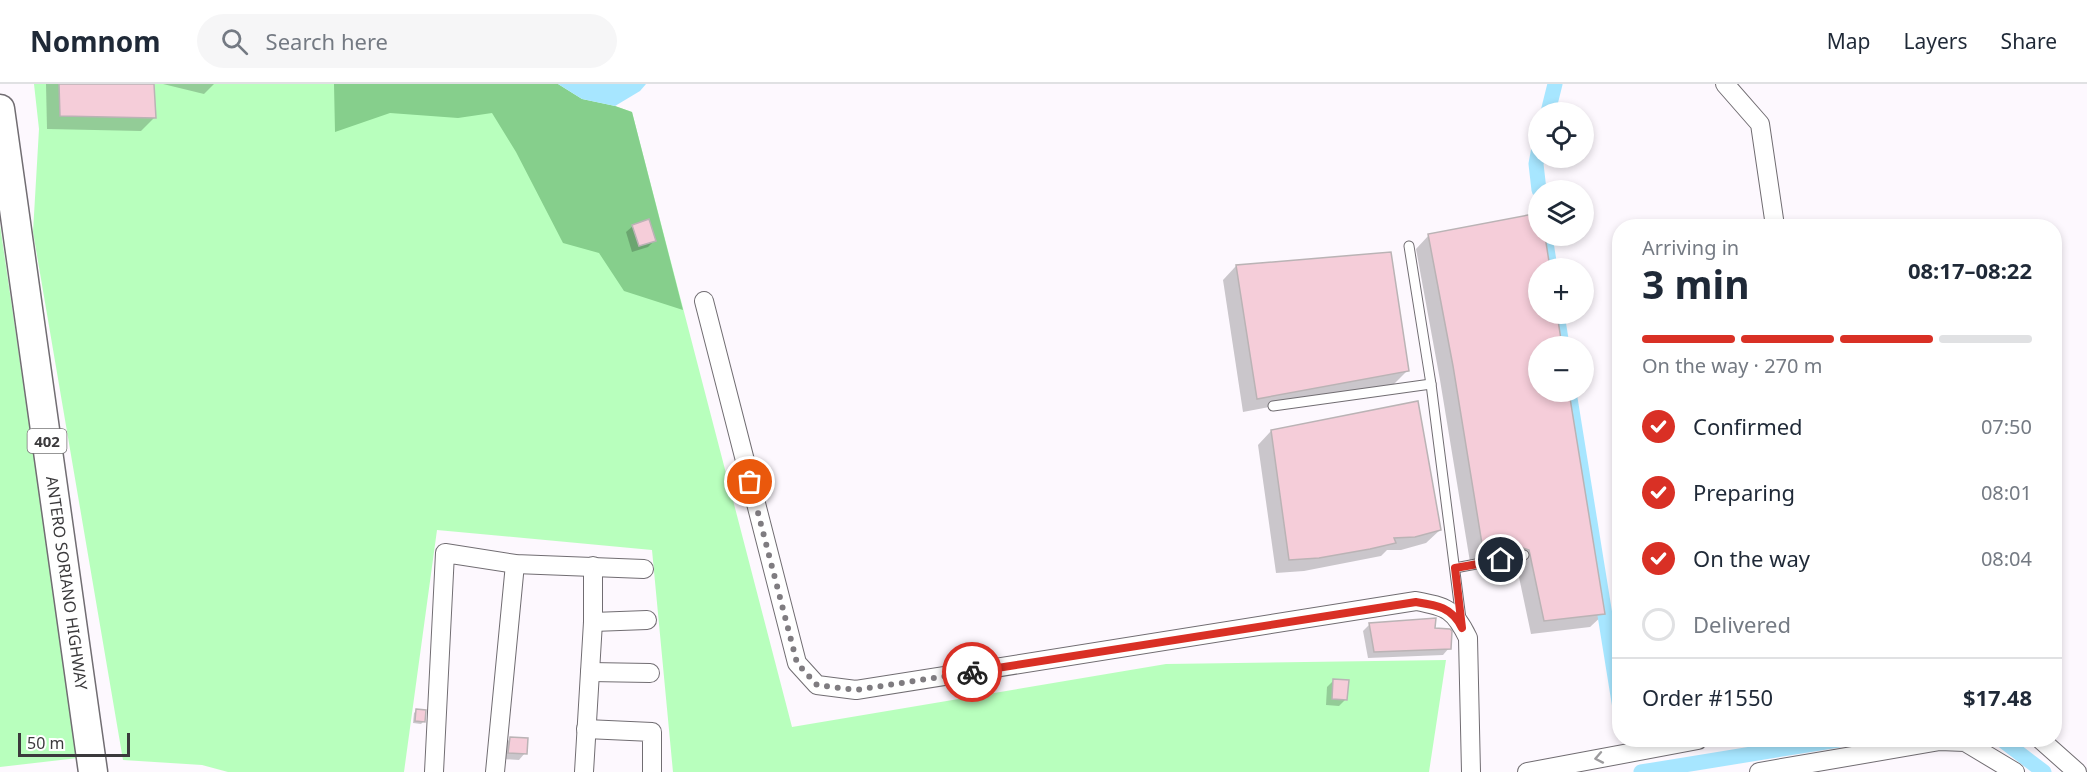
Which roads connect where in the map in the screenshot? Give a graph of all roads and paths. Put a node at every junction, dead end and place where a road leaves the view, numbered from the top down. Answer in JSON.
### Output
{"nodes":[{"id":1,"x":1725,"y":84,"type":"edge"},
{"id":2,"x":0,"y":109,"type":"edge"},
{"id":3,"x":1774,"y":219,"type":"edge"},
{"id":4,"x":1408,"y":246,"type":"dead end"},
{"id":5,"x":704,"y":301,"type":"dead end"},
{"id":6,"x":1431,"y":384,"type":"junction"},
{"id":7,"x":1272,"y":406,"type":"dead end"},
{"id":8,"x":1524,"y":555,"type":"dead end"},
{"id":9,"x":515,"y":564,"type":"junction"},
{"id":10,"x":593,"y":566,"type":"junction"},
{"id":11,"x":644,"y":568,"type":"dead end"},
{"id":12,"x":1455,"y":568,"type":"junction"},
{"id":13,"x":647,"y":620,"type":"dead end"},
{"id":14,"x":593,"y":622,"type":"junction"},
{"id":15,"x":1462,"y":628,"type":"junction"},
{"id":16,"x":590,"y":672,"type":"junction"},
{"id":17,"x":650,"y":673,"type":"dead end"},
{"id":18,"x":586,"y":729,"type":"junction"},
{"id":19,"x":1661,"y":747,"type":"edge"},
{"id":20,"x":1973,"y":747,"type":"edge"},
{"id":21,"x":2049,"y":747,"type":"edge"},
{"id":22,"x":1853,"y":748,"type":"edge"},
{"id":23,"x":93,"y":772,"type":"edge"},
{"id":24,"x":434,"y":772,"type":"edge"},
{"id":25,"x":495,"y":772,"type":"edge"},
{"id":26,"x":584,"y":772,"type":"edge"},
{"id":27,"x":652,"y":772,"type":"edge"},
{"id":28,"x":1471,"y":772,"type":"edge"},
{"id":29,"x":1527,"y":772,"type":"edge"},
{"id":30,"x":1759,"y":772,"type":"edge"},
{"id":31,"x":2015,"y":772,"type":"edge"},
{"id":32,"x":2077,"y":772,"type":"edge"}],
"edges":[{"from":1,"to":3,"type":"street"},
{"from":2,"to":23,"type":"main road","name":"ANTERO SORIANO HIGHWAY","number":"402"},
{"from":4,"to":6,"type":"lane"},
{"from":5,"to":15,"type":"street"},
{"from":6,"to":7,"type":"lane"},
{"from":6,"to":12,"type":"lane"},
{"from":8,"to":12,"type":"lane"},
{"from":9,"to":10,"type":"street"},
{"from":9,"to":24,"type":"street"},
{"from":9,"to":25,"type":"street"},
{"from":10,"to":11,"type":"street"},
{"from":10,"to":14,"type":"street"},
{"from":12,"to":15,"type":"lane"},
{"from":13,"to":14,"type":"street"},
{"from":14,"to":16,"type":"street"},
{"from":15,"to":28,"type":"street"},
{"from":16,"to":17,"type":"street"},
{"from":16,"to":18,"type":"street"},
{"from":18,"to":26,"type":"street"},
{"from":18,"to":27,"type":"street"},
{"from":19,"to":29,"type":"street","one_way":true},
{"from":20,"to":31,"type":"street"},
{"from":21,"to":32,"type":"street"},
{"from":22,"to":30,"type":"street"}]}
